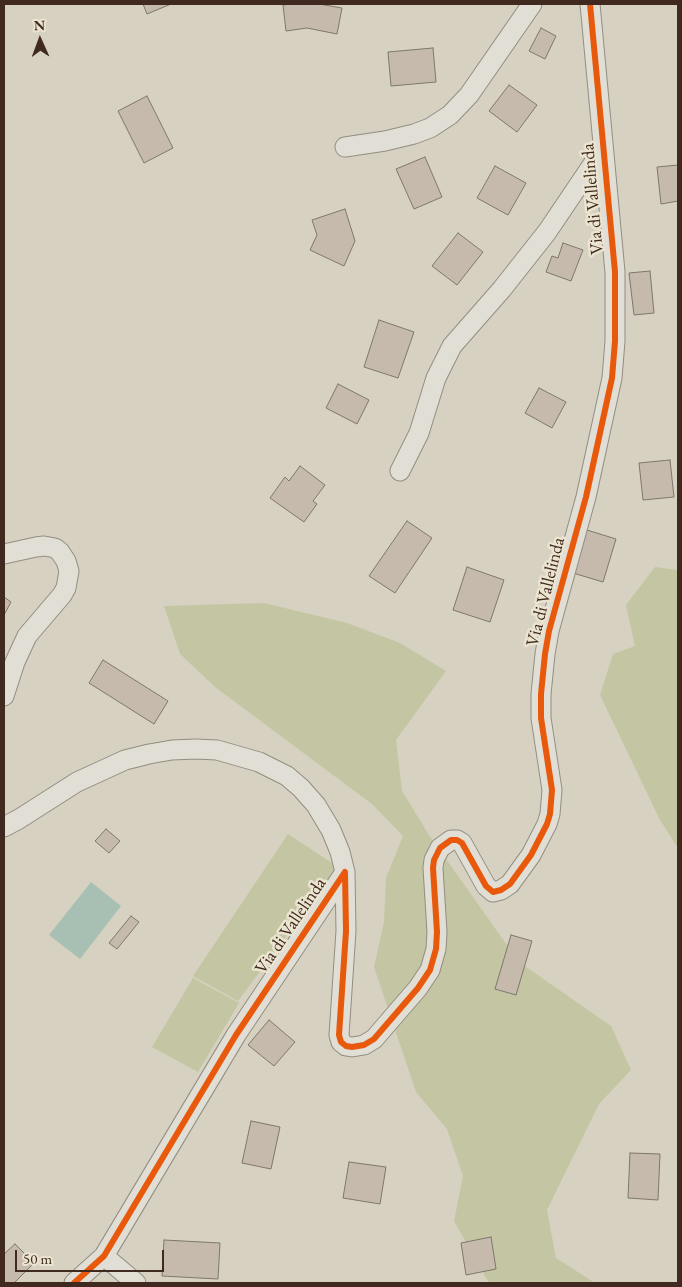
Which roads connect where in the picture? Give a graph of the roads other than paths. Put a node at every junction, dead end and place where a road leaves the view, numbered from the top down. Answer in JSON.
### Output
{"nodes":[{"id":1,"x":532,"y":4,"type":"edge"},
{"id":2,"x":590,"y":4,"type":"edge"},
{"id":3,"x":345,"y":147,"type":"dead end"},
{"id":4,"x":603,"y":149,"type":"junction"},
{"id":5,"x":400,"y":471,"type":"dead end"},
{"id":6,"x":4,"y":554,"type":"edge"},
{"id":7,"x":4,"y":696,"type":"edge"},
{"id":8,"x":4,"y":826,"type":"edge"},
{"id":9,"x":345,"y":872,"type":"junction"},
{"id":10,"x":104,"y":1256,"type":"junction"},
{"id":11,"x":74,"y":1283,"type":"edge"},
{"id":12,"x":136,"y":1283,"type":"edge"}],
"edges":[{"from":1,"to":3,"type":"street"},
{"from":2,"to":4,"type":"street","name":"Via di Vallelinda"},
{"from":4,"to":5,"type":"street"},
{"from":4,"to":9,"type":"street","name":"Via di Vallelinda"},
{"from":6,"to":7,"type":"street"},
{"from":8,"to":9,"type":"street"},
{"from":9,"to":10,"type":"street","name":"Via di Vallelinda"},
{"from":10,"to":11,"type":"street","name":"Via di Vallelinda"},
{"from":10,"to":12,"type":"street"}]}
